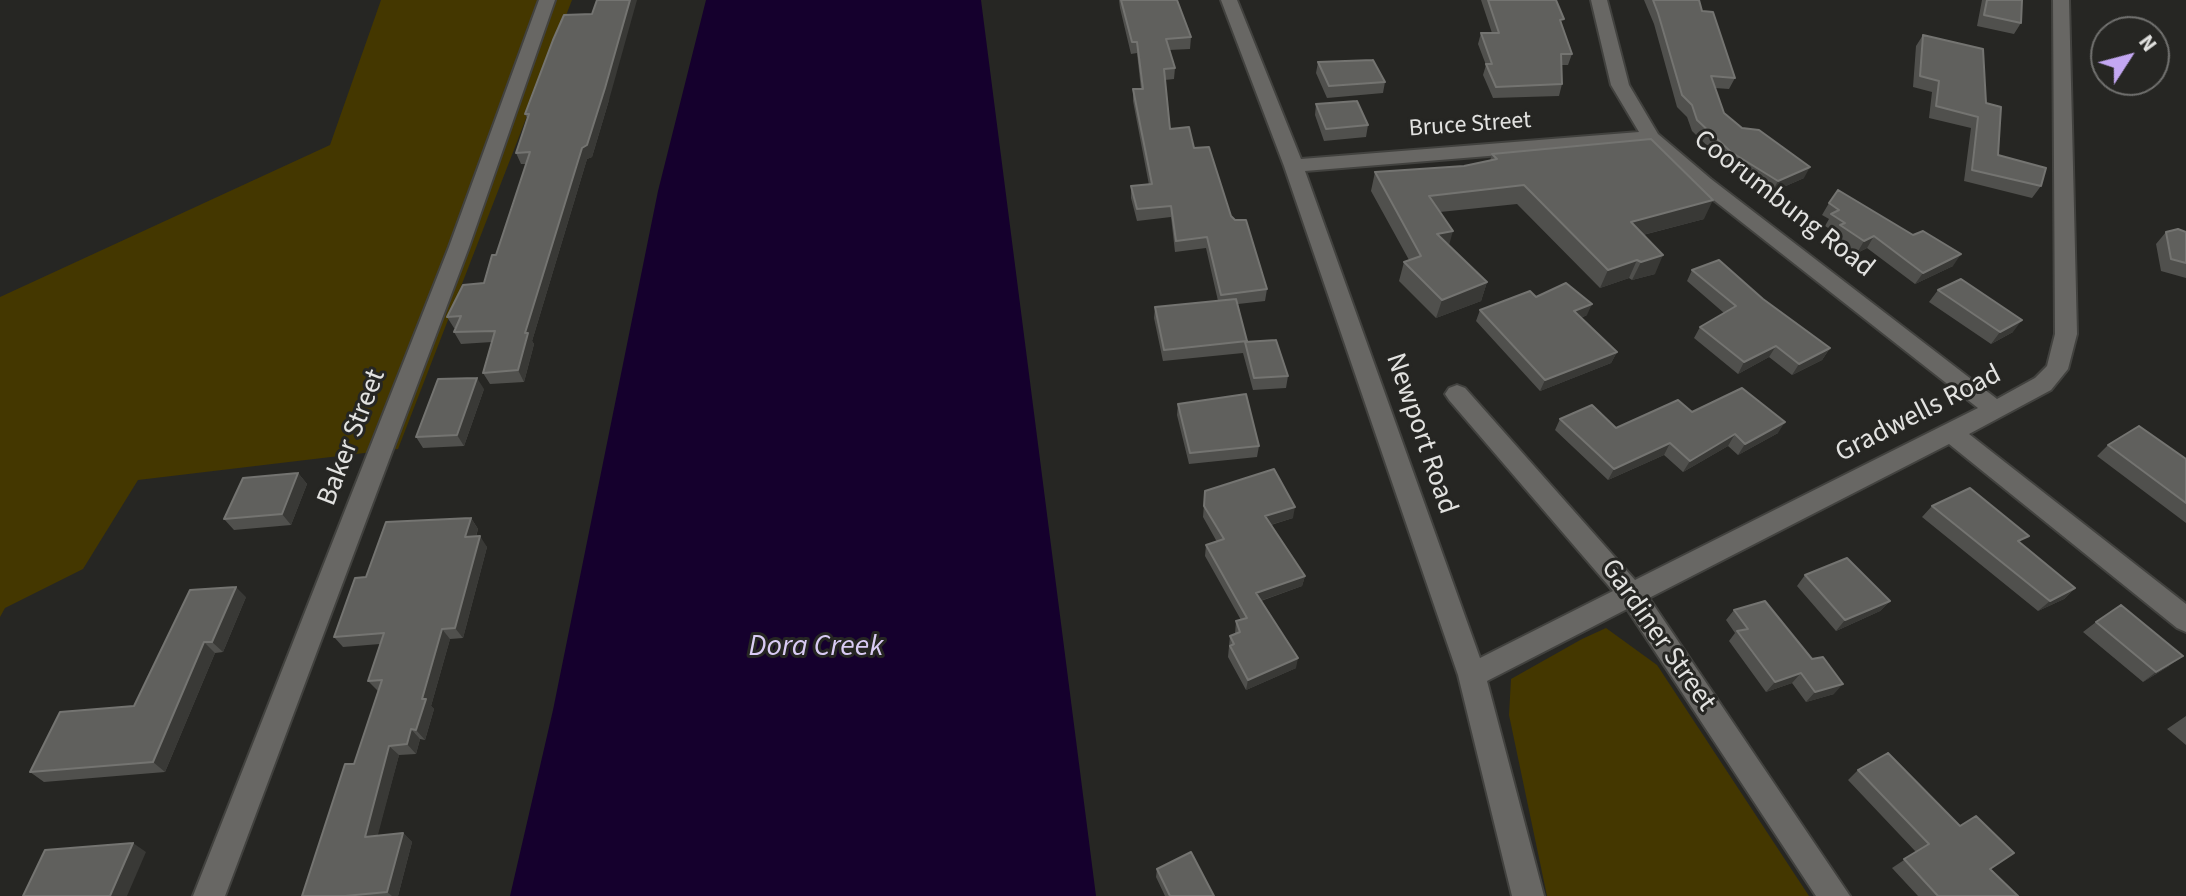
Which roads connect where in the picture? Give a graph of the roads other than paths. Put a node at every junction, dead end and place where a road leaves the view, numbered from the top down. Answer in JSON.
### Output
{"nodes":[{"id":1,"x":547,"y":0,"type":"edge"},
{"id":2,"x":1229,"y":0,"type":"edge"},
{"id":3,"x":1599,"y":0,"type":"edge"},
{"id":4,"x":2061,"y":0,"type":"edge"},
{"id":5,"x":1651,"y":137,"type":"junction"},
{"id":6,"x":1294,"y":166,"type":"junction"},
{"id":7,"x":1457,"y":394,"type":"dead end"},
{"id":8,"x":1996,"y":410,"type":"junction"},
{"id":9,"x":1952,"y":433,"type":"junction"},
{"id":10,"x":1631,"y":593,"type":"junction"},
{"id":11,"x":2186,"y":620,"type":"edge"},
{"id":12,"x":1472,"y":675,"type":"junction"},
{"id":13,"x":209,"y":896,"type":"edge"},
{"id":14,"x":1528,"y":896,"type":"edge"},
{"id":15,"x":1834,"y":896,"type":"edge"}],
"edges":[{"from":1,"to":13,"type":"street","name":"Baker Street"},
{"from":2,"to":6,"type":"street","name":"Newport Road"},
{"from":3,"to":5,"type":"street","name":"Coorumbung Road"},
{"from":4,"to":8,"type":"street","name":"Gradwells Road"},
{"from":5,"to":6,"type":"street","name":"Bruce Street"},
{"from":5,"to":8,"type":"street","name":"Coorumbung Road"},
{"from":6,"to":12,"type":"street","name":"Newport Road"},
{"from":7,"to":10,"type":"street","name":"Gardiner Street"},
{"from":8,"to":9,"type":"street","name":"Gradwells Road"},
{"from":9,"to":10,"type":"street","name":"Gradwells Road"},
{"from":9,"to":11,"type":"street"},
{"from":10,"to":12,"type":"street","name":"Gradwells Road"},
{"from":10,"to":15,"type":"street","name":"Gardiner Street"},
{"from":12,"to":14,"type":"street","name":"Newport Road"}]}
